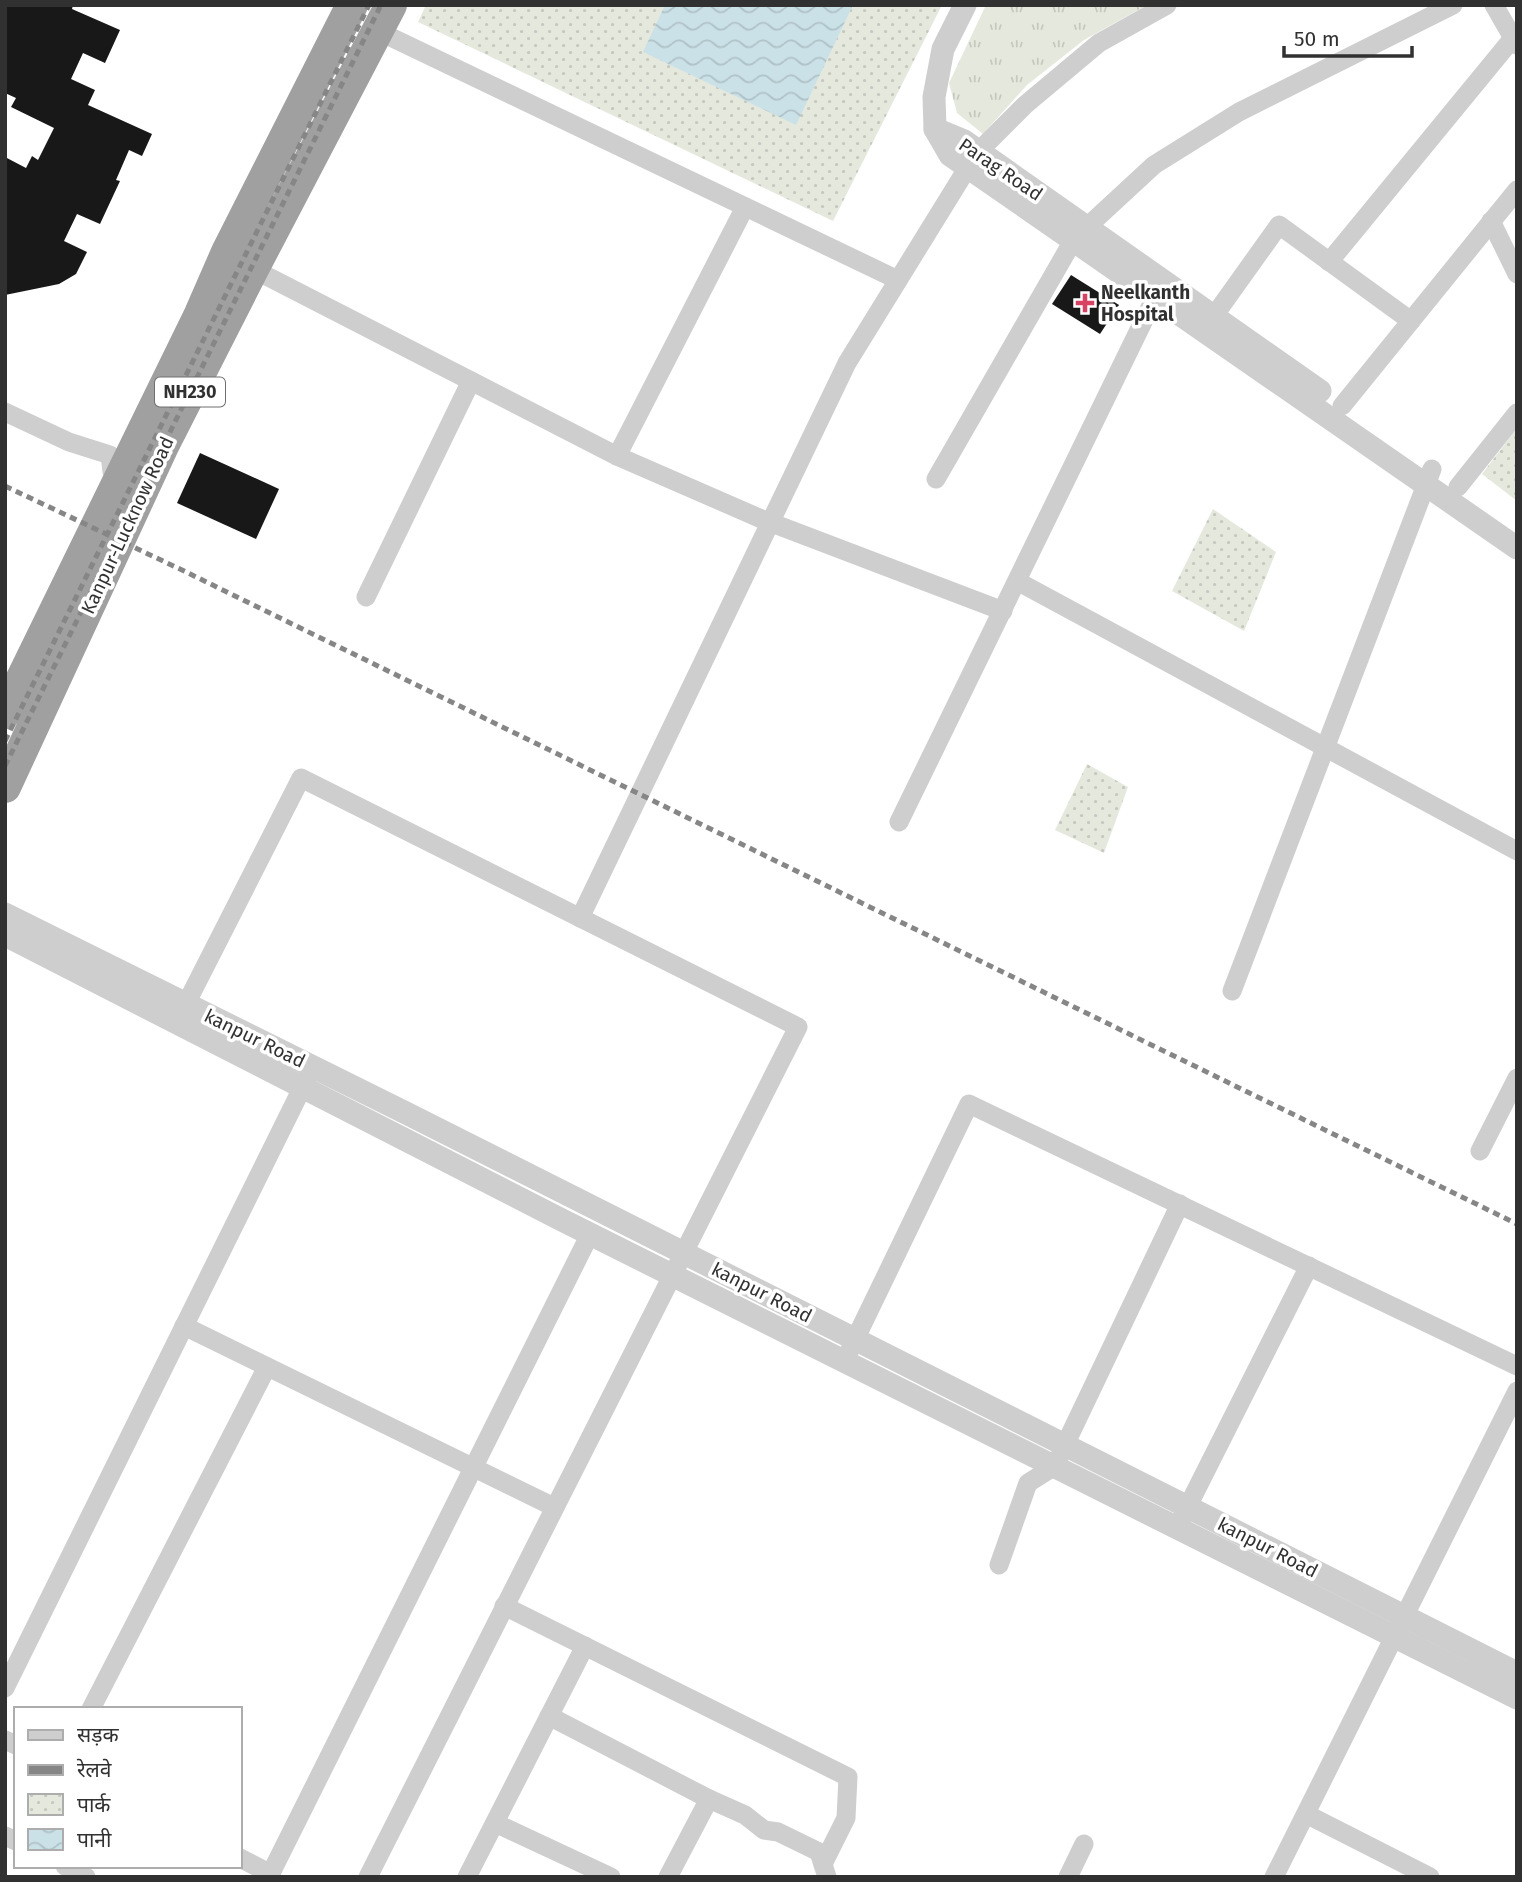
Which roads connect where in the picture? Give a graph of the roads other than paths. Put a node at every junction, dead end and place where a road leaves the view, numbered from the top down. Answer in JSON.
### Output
{"nodes":[{"id":1,"x":352,"y":5,"type":"edge"},
{"id":2,"x":965,"y":5,"type":"edge"},
{"id":3,"x":1167,"y":5,"type":"edge"},
{"id":4,"x":1453,"y":5,"type":"edge"},
{"id":5,"x":1494,"y":5,"type":"edge"},
{"id":6,"x":385,"y":18,"type":"edge"},
{"id":7,"x":1515,"y":42,"type":"edge"},
{"id":8,"x":973,"y":159,"type":"junction"},
{"id":9,"x":1517,"y":190,"type":"edge"},
{"id":10,"x":746,"y":207,"type":"junction"},
{"id":11,"x":1491,"y":221,"type":"junction"},
{"id":12,"x":1080,"y":233,"type":"junction"},
{"id":13,"x":1329,"y":262,"type":"junction"},
{"id":14,"x":253,"y":269,"type":"junction"},
{"id":15,"x":1517,"y":274,"type":"edge"},
{"id":16,"x":898,"y":280,"type":"junction"},
{"id":17,"x":1160,"y":288,"type":"junction"},
{"id":18,"x":1214,"y":316,"type":"junction"},
{"id":19,"x":1411,"y":321,"type":"junction"},
{"id":20,"x":471,"y":381,"type":"junction"},
{"id":21,"x":1342,"y":406,"type":"junction"},
{"id":22,"x":5,"y":412,"type":"edge"},
{"id":23,"x":1517,"y":413,"type":"edge"},
{"id":24,"x":617,"y":456,"type":"junction"},
{"id":25,"x":1429,"y":477,"type":"junction"},
{"id":26,"x":120,"y":478,"type":"junction"},
{"id":27,"x":936,"y":479,"type":"dead end"},
{"id":28,"x":1458,"y":487,"type":"junction"},
{"id":29,"x":771,"y":522,"type":"junction"},
{"id":30,"x":1517,"y":529,"type":"edge"},
{"id":31,"x":1517,"y":548,"type":"edge"},
{"id":32,"x":1017,"y":581,"type":"junction"},
{"id":33,"x":366,"y":597,"type":"dead end"},
{"id":34,"x":1003,"y":611,"type":"junction"},
{"id":35,"x":5,"y":713,"type":"edge"},
{"id":36,"x":1326,"y":748,"type":"junction"},
{"id":37,"x":5,"y":787,"type":"edge"},
{"id":38,"x":899,"y":822,"type":"dead end"},
{"id":39,"x":1517,"y":851,"type":"edge"},
{"id":40,"x":5,"y":914,"type":"edge"},
{"id":41,"x":580,"y":918,"type":"junction"},
{"id":42,"x":5,"y":935,"type":"edge"},
{"id":43,"x":1233,"y":991,"type":"dead end"},
{"id":44,"x":186,"y":1004,"type":"junction"},
{"id":45,"x":308,"y":1077,"type":"junction"},
{"id":46,"x":1517,"y":1078,"type":"edge"},
{"id":47,"x":1480,"y":1151,"type":"dead end"},
{"id":48,"x":1180,"y":1204,"type":"junction"},
{"id":49,"x":590,"y":1234,"type":"junction"},
{"id":50,"x":682,"y":1253,"type":"junction"},
{"id":51,"x":1309,"y":1266,"type":"junction"},
{"id":52,"x":672,"y":1274,"type":"junction"},
{"id":53,"x":184,"y":1326,"type":"junction"},
{"id":54,"x":855,"y":1339,"type":"junction"},
{"id":55,"x":844,"y":1361,"type":"junction"},
{"id":56,"x":1517,"y":1366,"type":"edge"},
{"id":57,"x":267,"y":1367,"type":"junction"},
{"id":58,"x":1517,"y":1391,"type":"edge"},
{"id":59,"x":1060,"y":1456,"type":"junction"},
{"id":60,"x":474,"y":1468,"type":"junction"},
{"id":61,"x":554,"y":1507,"type":"junction"},
{"id":62,"x":1183,"y":1517,"type":"junction"},
{"id":63,"x":999,"y":1565,"type":"dead end"},
{"id":64,"x":504,"y":1606,"type":"junction"},
{"id":65,"x":1400,"y":1626,"type":"junction"},
{"id":66,"x":585,"y":1646,"type":"junction"},
{"id":67,"x":1517,"y":1673,"type":"edge"},
{"id":68,"x":5,"y":1688,"type":"edge"},
{"id":69,"x":1517,"y":1698,"type":"edge"},
{"id":70,"x":92,"y":1707,"type":"edge"},
{"id":71,"x":550,"y":1716,"type":"junction"},
{"id":72,"x":709,"y":1799,"type":"junction"},
{"id":73,"x":1306,"y":1814,"type":"junction"},
{"id":74,"x":495,"y":1823,"type":"junction"},
{"id":75,"x":1084,"y":1844,"type":"dead end"},
{"id":76,"x":242,"y":1859,"type":"edge"},
{"id":77,"x":69,"y":1868,"type":"edge"},
{"id":78,"x":825,"y":1870,"type":"edge"},
{"id":79,"x":270,"y":1875,"type":"edge"},
{"id":80,"x":86,"y":1877,"type":"edge"},
{"id":81,"x":368,"y":1877,"type":"edge"},
{"id":82,"x":467,"y":1877,"type":"edge"},
{"id":83,"x":611,"y":1877,"type":"edge"},
{"id":84,"x":668,"y":1877,"type":"edge"},
{"id":85,"x":1068,"y":1877,"type":"edge"},
{"id":86,"x":1274,"y":1877,"type":"edge"},
{"id":87,"x":1430,"y":1877,"type":"edge"}],
"edges":[{"from":1,"to":26,"type":"highway","name":"Kanpur-Lucknow Road","number":"NH230"},
{"from":2,"to":8,"type":"street","name":"Parag Road"},
{"from":3,"to":8,"type":"street"},
{"from":4,"to":12,"type":"street"},
{"from":5,"to":7,"type":"street"},
{"from":6,"to":10,"type":"street"},
{"from":6,"to":14,"type":"highway","name":"Kanpur-Lucknow Road","number":"NH230"},
{"from":7,"to":13,"type":"street"},
{"from":8,"to":12,"type":"street","name":"Parag Road"},
{"from":8,"to":16,"type":"street"},
{"from":9,"to":11,"type":"street"},
{"from":10,"to":16,"type":"street"},
{"from":10,"to":24,"type":"street"},
{"from":11,"to":15,"type":"street"},
{"from":11,"to":19,"type":"street"},
{"from":12,"to":17,"type":"street","name":"Parag Road"},
{"from":12,"to":27,"type":"street"},
{"from":13,"to":18,"type":"street"},
{"from":13,"to":19,"type":"street"},
{"from":14,"to":20,"type":"street"},
{"from":14,"to":37,"type":"highway","name":"Kanpur-Lucknow Road","number":"NH230"},
{"from":16,"to":29,"type":"street"},
{"from":17,"to":18,"type":"street","name":"Parag Road"},
{"from":17,"to":25,"type":"street","name":"Parag Road"},
{"from":17,"to":32,"type":"street"},
{"from":18,"to":21,"type":"street","name":"Parag Road"},
{"from":19,"to":21,"type":"street"},
{"from":20,"to":24,"type":"street"},
{"from":20,"to":33,"type":"street"},
{"from":21,"to":25,"type":"street","name":"Parag Road"},
{"from":22,"to":26,"type":"street"},
{"from":23,"to":28,"type":"street"},
{"from":24,"to":29,"type":"street"},
{"from":25,"to":28,"type":"street","name":"Parag Road"},
{"from":25,"to":31,"type":"street","name":"Parag Road"},
{"from":25,"to":36,"type":"street"},
{"from":26,"to":35,"type":"highway","name":"Kanpur-Lucknow Road","number":"NH230"},
{"from":28,"to":30,"type":"street","name":"Parag Road"},
{"from":29,"to":34,"type":"street"},
{"from":29,"to":41,"type":"street"},
{"from":32,"to":34,"type":"street"},
{"from":32,"to":36,"type":"street"},
{"from":34,"to":38,"type":"street"},
{"from":36,"to":39,"type":"street"},
{"from":36,"to":43,"type":"street"},
{"from":40,"to":44,"type":"street","name":"kanpur Road"},
{"from":41,"to":44,"type":"street"},
{"from":41,"to":50,"type":"street"},
{"from":42,"to":45,"type":"street"},
{"from":44,"to":45,"type":"street","name":"kanpur Road"},
{"from":45,"to":49,"type":"street"},
{"from":45,"to":50,"type":"street","name":"kanpur Road"},
{"from":45,"to":53,"type":"street"},
{"from":46,"to":47,"type":"street"},
{"from":48,"to":51,"type":"street"},
{"from":48,"to":54,"type":"street"},
{"from":48,"to":59,"type":"street"},
{"from":49,"to":52,"type":"street"},
{"from":49,"to":60,"type":"street"},
{"from":50,"to":52,"type":"street"},
{"from":50,"to":54,"type":"street","name":"kanpur Road"},
{"from":51,"to":56,"type":"street"},
{"from":51,"to":62,"type":"street"},
{"from":52,"to":55,"type":"street"},
{"from":52,"to":61,"type":"street"},
{"from":53,"to":57,"type":"street"},
{"from":53,"to":68,"type":"street"},
{"from":54,"to":55,"type":"street"},
{"from":54,"to":59,"type":"street","name":"kanpur Road"},
{"from":55,"to":59,"type":"street"},
{"from":57,"to":60,"type":"street"},
{"from":57,"to":70,"type":"street"},
{"from":58,"to":65,"type":"street"},
{"from":59,"to":62,"type":"street","name":"kanpur Road"},
{"from":59,"to":63,"type":"street"},
{"from":60,"to":61,"type":"street"},
{"from":60,"to":79,"type":"street"},
{"from":61,"to":64,"type":"street"},
{"from":62,"to":65,"type":"street","name":"kanpur Road"},
{"from":64,"to":66,"type":"street"},
{"from":64,"to":81,"type":"street"},
{"from":65,"to":67,"type":"street","name":"kanpur Road"},
{"from":65,"to":69,"type":"street"},
{"from":65,"to":73,"type":"street"},
{"from":66,"to":71,"type":"street"},
{"from":66,"to":78,"type":"street"},
{"from":71,"to":72,"type":"street"},
{"from":71,"to":74,"type":"street"},
{"from":72,"to":78,"type":"street"},
{"from":72,"to":84,"type":"street"},
{"from":73,"to":86,"type":"street"},
{"from":73,"to":87,"type":"street"},
{"from":74,"to":82,"type":"street"},
{"from":74,"to":83,"type":"street"},
{"from":75,"to":85,"type":"street"},
{"from":76,"to":79,"type":"street"},
{"from":77,"to":80,"type":"street"}]}
